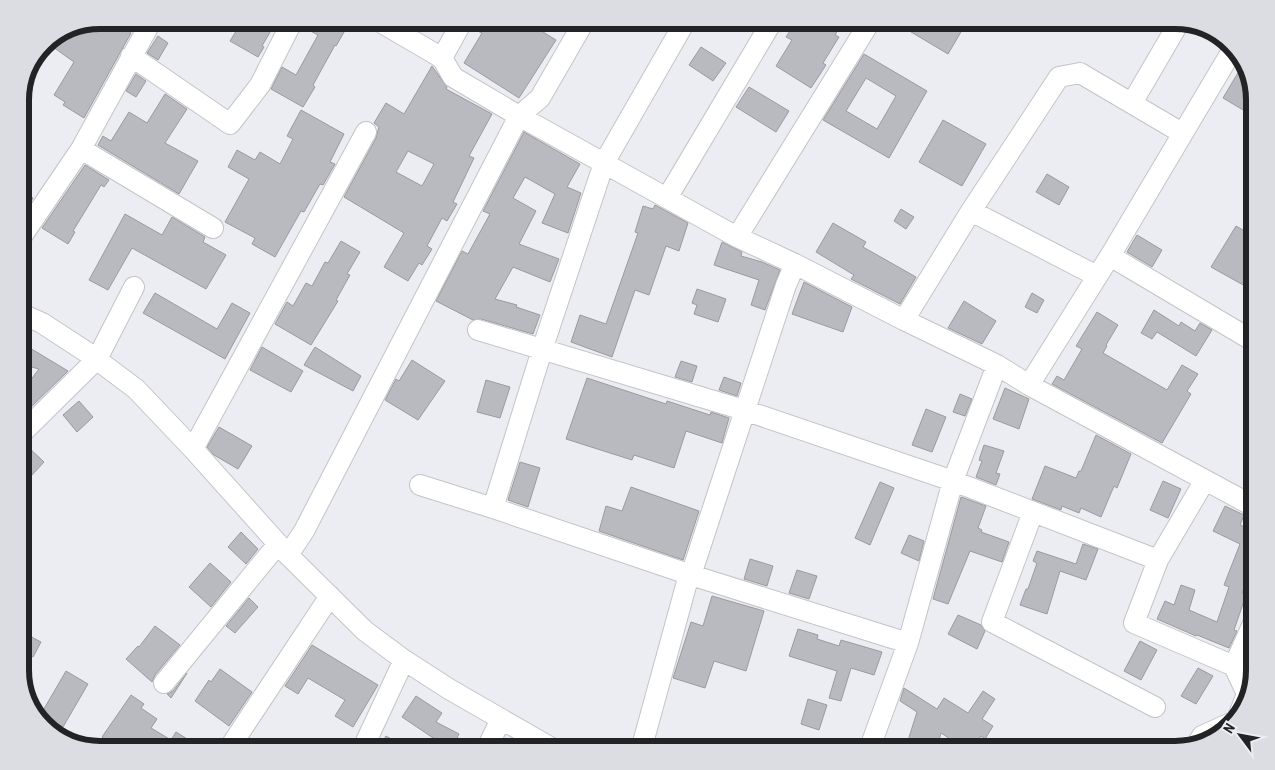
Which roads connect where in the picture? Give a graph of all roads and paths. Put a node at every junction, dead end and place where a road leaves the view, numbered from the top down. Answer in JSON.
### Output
{"nodes":[{"id":1,"x":147,"y":29,"type":"edge"},
{"id":2,"x":288,"y":29,"type":"edge"},
{"id":3,"x":392,"y":29,"type":"edge"},
{"id":4,"x":458,"y":29,"type":"edge"},
{"id":5,"x":580,"y":29,"type":"edge"},
{"id":6,"x":681,"y":29,"type":"edge"},
{"id":7,"x":768,"y":29,"type":"edge"},
{"id":8,"x":865,"y":29,"type":"edge"},
{"id":9,"x":1175,"y":29,"type":"edge"},
{"id":10,"x":1229,"y":55,"type":"edge"},
{"id":11,"x":131,"y":56,"type":"junction"},
{"id":12,"x":442,"y":58,"type":"junction"},
{"id":13,"x":1132,"y":103,"type":"junction"},
{"id":14,"x":519,"y":116,"type":"junction"},
{"id":15,"x":366,"y":132,"type":"dead end"},
{"id":16,"x":1182,"y":133,"type":"junction"},
{"id":17,"x":81,"y":149,"type":"junction"},
{"id":18,"x":604,"y":163,"type":"junction"},
{"id":19,"x":667,"y":198,"type":"junction"},
{"id":20,"x":971,"y":211,"type":"junction"},
{"id":21,"x":29,"y":226,"type":"edge"},
{"id":22,"x":213,"y":228,"type":"dead end"},
{"id":23,"x":737,"y":237,"type":"junction"},
{"id":24,"x":1110,"y":256,"type":"junction"},
{"id":25,"x":795,"y":264,"type":"junction"},
{"id":26,"x":1097,"y":276,"type":"junction"},
{"id":27,"x":134,"y":287,"type":"dead end"},
{"id":28,"x":29,"y":318,"type":"edge"},
{"id":29,"x":904,"y":320,"type":"junction"},
{"id":30,"x":478,"y":330,"type":"dead end"},
{"id":31,"x":1246,"y":337,"type":"edge"},
{"id":32,"x":542,"y":350,"type":"junction"},
{"id":33,"x":97,"y":359,"type":"junction"},
{"id":34,"x":997,"y":365,"type":"junction"},
{"id":35,"x":1029,"y":385,"type":"junction"},
{"id":36,"x":744,"y":410,"type":"junction"},
{"id":37,"x":29,"y":426,"type":"edge"},
{"id":38,"x":193,"y":449,"type":"junction"},
{"id":39,"x":1205,"y":480,"type":"junction"},
{"id":40,"x":953,"y":481,"type":"junction"},
{"id":41,"x":420,"y":485,"type":"dead end"},
{"id":42,"x":1246,"y":502,"type":"edge"},
{"id":43,"x":493,"y":508,"type":"junction"},
{"id":44,"x":1033,"y":512,"type":"junction"},
{"id":45,"x":283,"y":550,"type":"junction"},
{"id":46,"x":1158,"y":560,"type":"junction"},
{"id":47,"x":691,"y":575,"type":"junction"},
{"id":48,"x":330,"y":596,"type":"junction"},
{"id":49,"x":1246,"y":639,"type":"edge"},
{"id":50,"x":908,"y":643,"type":"junction"},
{"id":51,"x":404,"y":660,"type":"junction"},
{"id":52,"x":1234,"y":666,"type":"junction"},
{"id":53,"x":164,"y":683,"type":"dead end"},
{"id":54,"x":1244,"y":688,"type":"edge"},
{"id":55,"x":1155,"y":707,"type":"dead end"},
{"id":56,"x":501,"y":719,"type":"junction"},
{"id":57,"x":234,"y":741,"type":"edge"},
{"id":58,"x":366,"y":741,"type":"edge"},
{"id":59,"x":490,"y":741,"type":"edge"},
{"id":60,"x":539,"y":741,"type":"edge"},
{"id":61,"x":643,"y":741,"type":"edge"},
{"id":62,"x":873,"y":741,"type":"edge"}],
"edges":[{"from":1,"to":11,"type":"street"},
{"from":2,"to":11,"type":"street"},
{"from":3,"to":12,"type":"street"},
{"from":4,"to":12,"type":"street"},
{"from":5,"to":14,"type":"street"},
{"from":6,"to":18,"type":"street"},
{"from":7,"to":19,"type":"street"},
{"from":8,"to":23,"type":"street"},
{"from":9,"to":13,"type":"street"},
{"from":10,"to":16,"type":"street"},
{"from":11,"to":17,"type":"street"},
{"from":12,"to":14,"type":"street"},
{"from":13,"to":16,"type":"street"},
{"from":13,"to":20,"type":"street"},
{"from":14,"to":18,"type":"street"},
{"from":14,"to":45,"type":"street"},
{"from":15,"to":38,"type":"street"},
{"from":16,"to":24,"type":"street"},
{"from":17,"to":21,"type":"street"},
{"from":17,"to":22,"type":"street"},
{"from":18,"to":19,"type":"street"},
{"from":18,"to":32,"type":"street"},
{"from":19,"to":23,"type":"street"},
{"from":20,"to":26,"type":"street"},
{"from":20,"to":29,"type":"street"},
{"from":23,"to":25,"type":"street"},
{"from":24,"to":26,"type":"street"},
{"from":24,"to":31,"type":"street"},
{"from":25,"to":29,"type":"street"},
{"from":25,"to":36,"type":"street"},
{"from":26,"to":35,"type":"street"},
{"from":27,"to":33,"type":"street"},
{"from":28,"to":33,"type":"street"},
{"from":29,"to":34,"type":"street"},
{"from":30,"to":32,"type":"street"},
{"from":32,"to":36,"type":"street"},
{"from":32,"to":43,"type":"street"},
{"from":33,"to":37,"type":"street"},
{"from":33,"to":38,"type":"street"},
{"from":34,"to":35,"type":"street"},
{"from":34,"to":40,"type":"street"},
{"from":35,"to":39,"type":"street"},
{"from":36,"to":40,"type":"street"},
{"from":36,"to":47,"type":"street"},
{"from":38,"to":45,"type":"street"},
{"from":39,"to":42,"type":"street"},
{"from":39,"to":46,"type":"street"},
{"from":40,"to":44,"type":"street"},
{"from":40,"to":50,"type":"street"},
{"from":41,"to":43,"type":"street"},
{"from":43,"to":47,"type":"street"},
{"from":44,"to":46,"type":"street"},
{"from":44,"to":55,"type":"street"},
{"from":45,"to":48,"type":"street"},
{"from":45,"to":53,"type":"street"},
{"from":46,"to":52,"type":"street"},
{"from":47,"to":50,"type":"street"},
{"from":47,"to":61,"type":"street"},
{"from":48,"to":51,"type":"street"},
{"from":48,"to":57,"type":"street"},
{"from":49,"to":52,"type":"street"},
{"from":50,"to":62,"type":"street"},
{"from":51,"to":56,"type":"street"},
{"from":51,"to":58,"type":"street"},
{"from":52,"to":54,"type":"street"},
{"from":56,"to":59,"type":"street"},
{"from":56,"to":60,"type":"street"}]}
